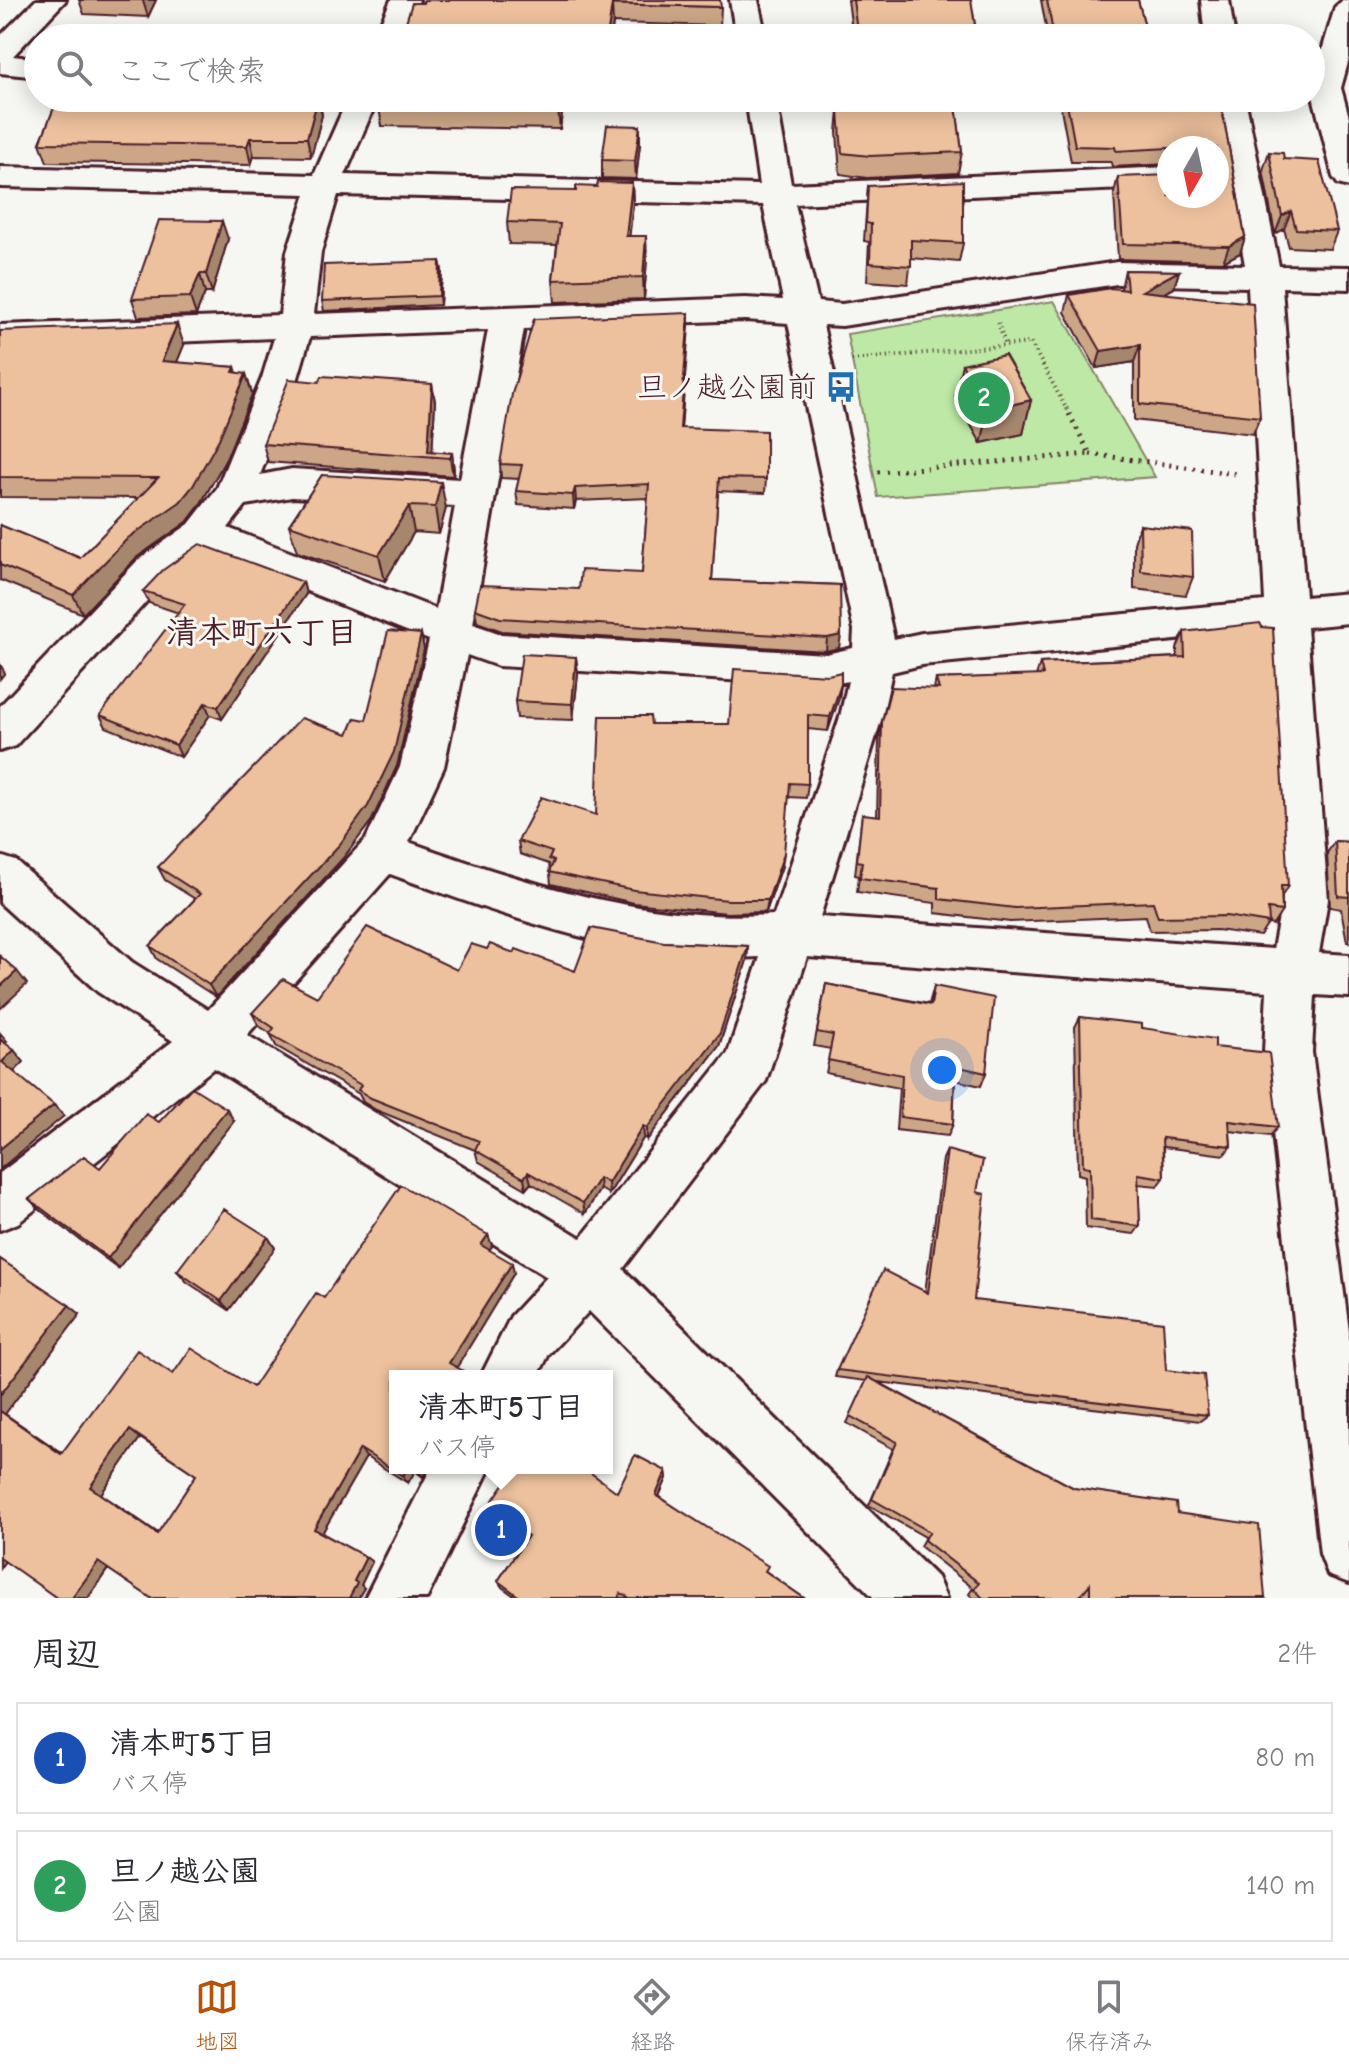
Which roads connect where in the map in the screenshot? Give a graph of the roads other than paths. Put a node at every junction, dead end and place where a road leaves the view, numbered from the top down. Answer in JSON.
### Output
{"nodes":[{"id":1,"x":52,"y":0,"type":"edge"},
{"id":2,"x":405,"y":0,"type":"edge"},
{"id":3,"x":744,"y":0,"type":"edge"},
{"id":4,"x":1215,"y":0,"type":"edge"},
{"id":5,"x":1349,"y":7,"type":"edge"},
{"id":6,"x":28,"y":24,"type":"edge"},
{"id":7,"x":395,"y":24,"type":"edge"},
{"id":8,"x":748,"y":24,"type":"edge"},
{"id":9,"x":1218,"y":24,"type":"edge"},
{"id":10,"x":24,"y":29,"type":"edge"},
{"id":11,"x":0,"y":53,"type":"edge"},
{"id":12,"x":0,"y":64,"type":"edge"},
{"id":13,"x":24,"y":67,"type":"edge"},
{"id":14,"x":357,"y":112,"type":"edge"},
{"id":15,"x":763,"y":112,"type":"edge"},
{"id":16,"x":1230,"y":112,"type":"edge"},
{"id":17,"x":1230,"y":174,"type":"edge"},
{"id":18,"x":0,"y":177,"type":"edge"},
{"id":19,"x":1349,"y":177,"type":"edge"},
{"id":20,"x":1157,"y":178,"type":"edge"},
{"id":21,"x":325,"y":185,"type":"junction"},
{"id":22,"x":777,"y":195,"type":"junction"},
{"id":23,"x":1264,"y":276,"type":"junction"},
{"id":24,"x":1349,"y":278,"type":"edge"},
{"id":25,"x":804,"y":311,"type":"junction"},
{"id":26,"x":508,"y":318,"type":"junction"},
{"id":27,"x":296,"y":323,"type":"junction"},
{"id":28,"x":0,"y":337,"type":"edge"},
{"id":29,"x":234,"y":493,"type":"junction"},
{"id":30,"x":477,"y":494,"type":"junction"},
{"id":31,"x":203,"y":534,"type":"junction"},
{"id":32,"x":1349,"y":608,"type":"edge"},
{"id":33,"x":1284,"y":612,"type":"junction"},
{"id":34,"x":451,"y":635,"type":"junction"},
{"id":35,"x":874,"y":659,"type":"junction"},
{"id":36,"x":0,"y":734,"type":"edge"},
{"id":37,"x":382,"y":852,"type":"junction"},
{"id":38,"x":0,"y":875,"type":"edge"},
{"id":39,"x":792,"y":935,"type":"junction"},
{"id":40,"x":1292,"y":973,"type":"junction"},
{"id":41,"x":1349,"y":976,"type":"edge"},
{"id":42,"x":212,"y":1040,"type":"junction"},
{"id":43,"x":0,"y":1205,"type":"edge"},
{"id":44,"x":588,"y":1272,"type":"junction"},
{"id":45,"x":512,"y":1370,"type":"edge"},
{"id":46,"x":459,"y":1474,"type":"edge"},
{"id":47,"x":1349,"y":1554,"type":"edge"},
{"id":48,"x":395,"y":1598,"type":"edge"},
{"id":49,"x":916,"y":1598,"type":"edge"}],
"edges":[{"from":1,"to":6,"type":"street"},
{"from":2,"to":7,"type":"street"},
{"from":3,"to":8,"type":"street"},
{"from":4,"to":9,"type":"street"},
{"from":5,"to":19,"type":"street"},
{"from":10,"to":11,"type":"street"},
{"from":12,"to":13,"type":"street"},
{"from":14,"to":21,"type":"street"},
{"from":15,"to":22,"type":"street"},
{"from":16,"to":17,"type":"street"},
{"from":17,"to":23,"type":"street"},
{"from":18,"to":21,"type":"street"},
{"from":20,"to":22,"type":"street"},
{"from":21,"to":22,"type":"street"},
{"from":21,"to":27,"type":"street"},
{"from":22,"to":25,"type":"street"},
{"from":23,"to":24,"type":"street"},
{"from":23,"to":25,"type":"street"},
{"from":23,"to":33,"type":"street"},
{"from":25,"to":26,"type":"street"},
{"from":25,"to":35,"type":"street"},
{"from":26,"to":27,"type":"street"},
{"from":26,"to":30,"type":"street"},
{"from":27,"to":28,"type":"street"},
{"from":27,"to":29,"type":"street"},
{"from":29,"to":30,"type":"street"},
{"from":29,"to":31,"type":"street"},
{"from":30,"to":34,"type":"street"},
{"from":31,"to":34,"type":"street"},
{"from":31,"to":36,"type":"street"},
{"from":32,"to":33,"type":"street"},
{"from":33,"to":35,"type":"street"},
{"from":33,"to":40,"type":"street"},
{"from":34,"to":35,"type":"street"},
{"from":34,"to":37,"type":"street"},
{"from":35,"to":39,"type":"street"},
{"from":37,"to":39,"type":"street"},
{"from":37,"to":42,"type":"street"},
{"from":38,"to":42,"type":"street"},
{"from":39,"to":40,"type":"street"},
{"from":39,"to":44,"type":"street"},
{"from":40,"to":41,"type":"street"},
{"from":40,"to":47,"type":"street"},
{"from":42,"to":43,"type":"street"},
{"from":42,"to":44,"type":"street"},
{"from":44,"to":45,"type":"street"},
{"from":44,"to":49,"type":"street"},
{"from":46,"to":48,"type":"street"}]}
